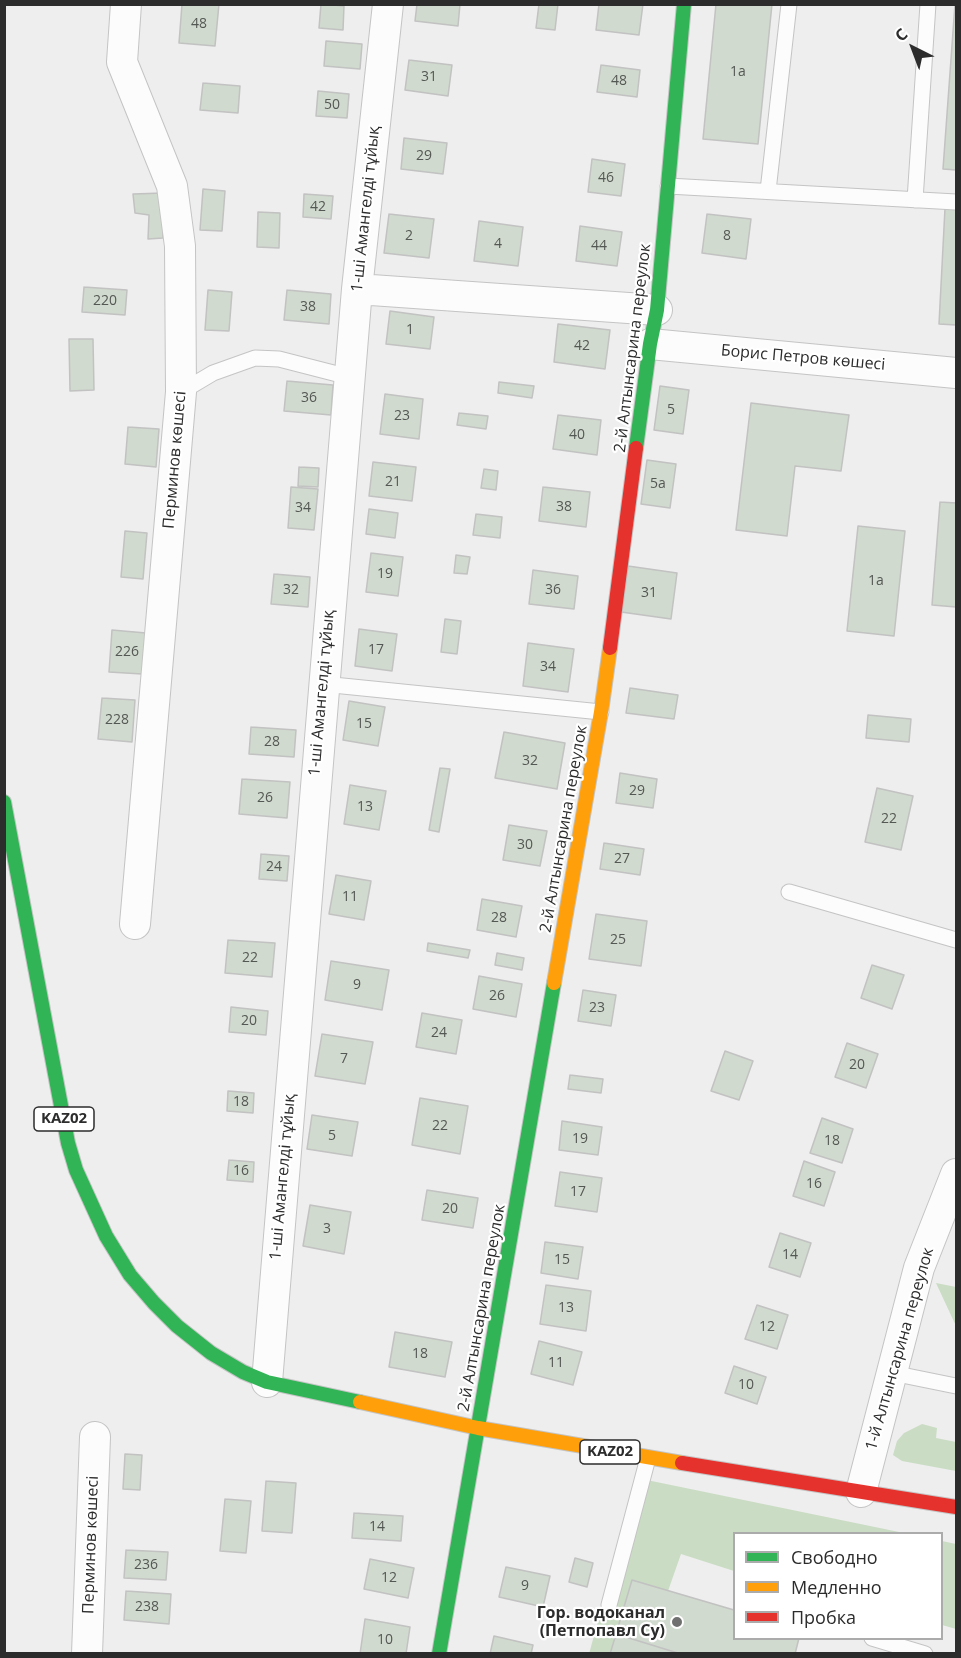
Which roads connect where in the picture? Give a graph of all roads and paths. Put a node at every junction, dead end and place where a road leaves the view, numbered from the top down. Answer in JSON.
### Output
{"nodes":[{"id":1,"x":126,"y":4,"type":"edge"},
{"id":2,"x":388,"y":4,"type":"edge"},
{"id":3,"x":684,"y":4,"type":"edge"},
{"id":4,"x":789,"y":4,"type":"edge"},
{"id":5,"x":928,"y":4,"type":"edge"},
{"id":6,"x":668,"y":186,"type":"junction"},
{"id":7,"x":768,"y":191,"type":"junction"},
{"id":8,"x":915,"y":200,"type":"junction"},
{"id":9,"x":957,"y":202,"type":"edge"},
{"id":10,"x":357,"y":289,"type":"junction"},
{"id":11,"x":657,"y":310,"type":"junction"},
{"id":12,"x":650,"y":344,"type":"junction"},
{"id":13,"x":957,"y":373,"type":"edge"},
{"id":14,"x":349,"y":377,"type":"junction"},
{"id":15,"x":181,"y":392,"type":"junction"},
{"id":16,"x":323,"y":684,"type":"junction"},
{"id":17,"x":601,"y":712,"type":"junction"},
{"id":18,"x":4,"y":802,"type":"edge"},
{"id":19,"x":789,"y":892,"type":"dead end"},
{"id":20,"x":135,"y":924,"type":"dead end"},
{"id":21,"x":957,"y":940,"type":"edge"},
{"id":22,"x":957,"y":1174,"type":"edge"},
{"id":23,"x":892,"y":1372,"type":"junction"},
{"id":24,"x":255,"y":1377,"type":"junction"},
{"id":25,"x":957,"y":1386,"type":"edge"},
{"id":26,"x":478,"y":1428,"type":"junction"},
{"id":27,"x":95,"y":1437,"type":"dead end"},
{"id":28,"x":648,"y":1458,"type":"junction"},
{"id":29,"x":861,"y":1492,"type":"junction"},
{"id":30,"x":957,"y":1507,"type":"edge"},
{"id":31,"x":609,"y":1605,"type":"dead end"},
{"id":32,"x":879,"y":1640,"type":"edge"},
{"id":33,"x":87,"y":1653,"type":"edge"},
{"id":34,"x":439,"y":1653,"type":"edge"},
{"id":35,"x":925,"y":1653,"type":"edge"}],
"edges":[{"from":1,"to":15,"type":"street","name":"Перминов көшесі"},
{"from":2,"to":10,"type":"street","name":"1-ші Амангелді тұйық"},
{"from":3,"to":6,"type":"main road","name":"2-й Алтынсарина переулок"},
{"from":4,"to":7,"type":"lane"},
{"from":5,"to":8,"type":"lane"},
{"from":6,"to":7,"type":"lane"},
{"from":6,"to":11,"type":"main road","name":"2-й Алтынсарина переулок"},
{"from":7,"to":8,"type":"lane"},
{"from":8,"to":9,"type":"lane"},
{"from":10,"to":11,"type":"street"},
{"from":10,"to":14,"type":"street","name":"1-ші Амангелді тұйық"},
{"from":11,"to":12,"type":"main road","name":"2-й Алтынсарина переулок"},
{"from":12,"to":13,"type":"street","name":"Борис Петров көшесі"},
{"from":12,"to":17,"type":"main road","name":"2-й Алтынсарина переулок"},
{"from":14,"to":15,"type":"lane"},
{"from":14,"to":16,"type":"street","name":"1-ші Амангелді тұйық"},
{"from":15,"to":20,"type":"street","name":"Перминов көшесі"},
{"from":16,"to":17,"type":"lane"},
{"from":16,"to":24,"type":"street","name":"1-ші Амангелді тұйық"},
{"from":17,"to":26,"type":"main road","name":"2-й Алтынсарина переулок"},
{"from":18,"to":24,"type":"main road","number":"KAZ02"},
{"from":19,"to":21,"type":"lane"},
{"from":22,"to":23,"type":"street","name":"1-й Алтынсарина переулок"},
{"from":23,"to":25,"type":"lane"},
{"from":23,"to":29,"type":"street","name":"1-й Алтынсарина переулок"},
{"from":24,"to":26,"type":"main road","number":"KAZ02"},
{"from":26,"to":28,"type":"main road","number":"KAZ02"},
{"from":26,"to":34,"type":"main road","name":"2-й Алтынсарина переулок"},
{"from":27,"to":33,"type":"street","name":"Перминов көшесі"},
{"from":28,"to":29,"type":"main road","number":"KAZ02"},
{"from":28,"to":31,"type":"lane"},
{"from":29,"to":30,"type":"main road","number":"KAZ02"},
{"from":32,"to":35,"type":"lane"}]}
